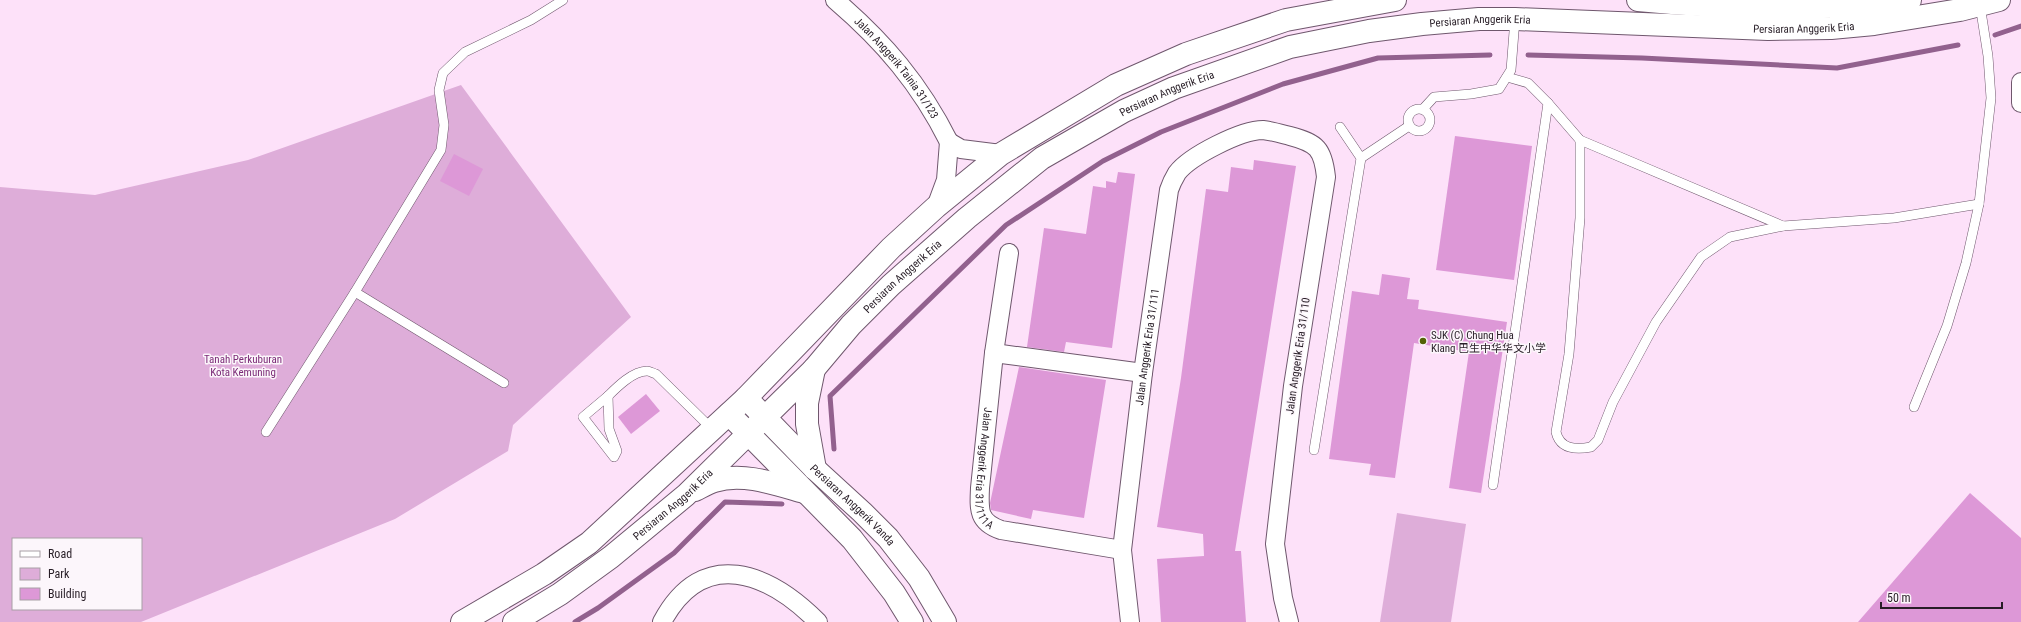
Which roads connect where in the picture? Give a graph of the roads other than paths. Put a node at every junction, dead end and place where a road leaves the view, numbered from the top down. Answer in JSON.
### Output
{"nodes":[{"id":1,"x":563,"y":0,"type":"edge"},
{"id":2,"x":835,"y":0,"type":"edge"},
{"id":3,"x":1395,"y":0,"type":"edge"},
{"id":4,"x":1638,"y":0,"type":"edge"},
{"id":5,"x":1910,"y":0,"type":"edge"},
{"id":6,"x":1990,"y":3,"type":"edge"},
{"id":7,"x":1515,"y":19,"type":"junction"},
{"id":8,"x":1507,"y":76,"type":"junction"},
{"id":9,"x":2021,"y":82,"type":"edge"},
{"id":10,"x":1548,"y":102,"type":"junction"},
{"id":11,"x":2021,"y":103,"type":"edge"},
{"id":12,"x":1423,"y":109,"type":"junction"},
{"id":13,"x":1410,"y":126,"type":"junction"},
{"id":14,"x":1340,"y":127,"type":"dead end"},
{"id":15,"x":1264,"y":130,"type":"joint"},
{"id":16,"x":1580,"y":140,"type":"junction"},
{"id":17,"x":949,"y":142,"type":"junction"},
{"id":18,"x":1001,"y":154,"type":"junction"},
{"id":19,"x":1361,"y":158,"type":"junction"},
{"id":20,"x":1979,"y":204,"type":"junction"},
{"id":21,"x":936,"y":207,"type":"junction"},
{"id":22,"x":1783,"y":226,"type":"junction"},
{"id":23,"x":1009,"y":253,"type":"dead end"},
{"id":24,"x":355,"y":292,"type":"junction"},
{"id":25,"x":994,"y":353,"type":"junction"},
{"id":26,"x":814,"y":369,"type":"junction"},
{"id":27,"x":1143,"y":373,"type":"junction"},
{"id":28,"x":504,"y":383,"type":"dead end"},
{"id":29,"x":608,"y":396,"type":"junction"},
{"id":30,"x":746,"y":398,"type":"junction"},
{"id":31,"x":1914,"y":407,"type":"dead end"},
{"id":32,"x":729,"y":414,"type":"junction"},
{"id":33,"x":764,"y":416,"type":"junction"},
{"id":34,"x":712,"y":429,"type":"junction"},
{"id":35,"x":266,"y":432,"type":"dead end"},
{"id":36,"x":748,"y":432,"type":"junction"},
{"id":37,"x":1314,"y":450,"type":"dead end"},
{"id":38,"x":815,"y":469,"type":"junction"},
{"id":39,"x":1493,"y":485,"type":"dead end"},
{"id":40,"x":804,"y":492,"type":"junction"},
{"id":41,"x":686,"y":495,"type":"junction"},
{"id":42,"x":1122,"y":550,"type":"junction"},
{"id":43,"x":665,"y":616,"type":"edge"},
{"id":44,"x":462,"y":622,"type":"edge"},
{"id":45,"x":514,"y":622,"type":"edge"},
{"id":46,"x":818,"y":622,"type":"edge"},
{"id":47,"x":912,"y":622,"type":"edge"},
{"id":48,"x":945,"y":622,"type":"edge"},
{"id":49,"x":1130,"y":622,"type":"edge"},
{"id":50,"x":1289,"y":622,"type":"edge"}],
"edges":[{"from":1,"to":24,"type":"lane"},
{"from":2,"to":17,"type":"street","name":"Jalan Anggerik Tainia 31/123"},
{"from":3,"to":18,"type":"main road"},
{"from":4,"to":5,"type":"main road","name":"Persiaran Anggerik Eria"},
{"from":6,"to":7,"type":"main road","name":"Persiaran Anggerik Eria"},
{"from":6,"to":20,"type":"lane"},
{"from":7,"to":8,"type":"lane"},
{"from":7,"to":26,"type":"main road","name":"Persiaran Anggerik Eria"},
{"from":8,"to":10,"type":"lane"},
{"from":8,"to":12,"type":"lane"},
{"from":9,"to":11,"type":"street"},
{"from":10,"to":16,"type":"lane"},
{"from":10,"to":39,"type":"lane"},
{"from":12,"to":13,"type":"lane"},
{"from":12,"to":13,"type":"lane"},
{"from":13,"to":19,"type":"lane"},
{"from":14,"to":19,"type":"lane"},
{"from":15,"to":27,"type":"street","name":"Jalan Anggerik Eria 31/111"},
{"from":15,"to":50,"type":"street","name":"Jalan Anggerik Eria 31/110"},
{"from":16,"to":22,"type":"lane"},
{"from":16,"to":22,"type":"lane"},
{"from":17,"to":18,"type":"street"},
{"from":17,"to":21,"type":"street"},
{"from":18,"to":21,"type":"main road"},
{"from":19,"to":37,"type":"lane"},
{"from":20,"to":22,"type":"lane"},
{"from":20,"to":31,"type":"lane"},
{"from":21,"to":30,"type":"main road"},
{"from":23,"to":25,"type":"street","name":"Jalan Anggerik Eria 31/111A"},
{"from":24,"to":28,"type":"lane"},
{"from":24,"to":35,"type":"lane"},
{"from":25,"to":27,"type":"street"},
{"from":25,"to":42,"type":"street","name":"Jalan Anggerik Eria 31/111A"},
{"from":26,"to":33,"type":"main road","name":"Persiaran Anggerik Eria"},
{"from":26,"to":38,"type":"main road"},
{"from":27,"to":42,"type":"street","name":"Jalan Anggerik Eria 31/111"},
{"from":29,"to":29,"type":"lane"},
{"from":29,"to":34,"type":"lane"},
{"from":30,"to":32,"type":"main road"},
{"from":30,"to":33,"type":"main road","name":"Persiaran Anggerik Vanda"},
{"from":32,"to":34,"type":"main road"},
{"from":32,"to":36,"type":"main road"},
{"from":33,"to":36,"type":"main road","name":"Persiaran Anggerik Eria"},
{"from":33,"to":38,"type":"main road","name":"Persiaran Anggerik Vanda"},
{"from":34,"to":44,"type":"main road"},
{"from":36,"to":40,"type":"main road"},
{"from":36,"to":41,"type":"main road","name":"Persiaran Anggerik Eria"},
{"from":38,"to":48,"type":"main road","name":"Persiaran Anggerik Vanda"},
{"from":40,"to":41,"type":"main road"},
{"from":40,"to":47,"type":"main road"},
{"from":41,"to":45,"type":"main road","name":"Persiaran Anggerik Eria"},
{"from":42,"to":49,"type":"street","name":"Jalan Anggerik Eria 31/111"},
{"from":43,"to":46,"type":"street"}]}
